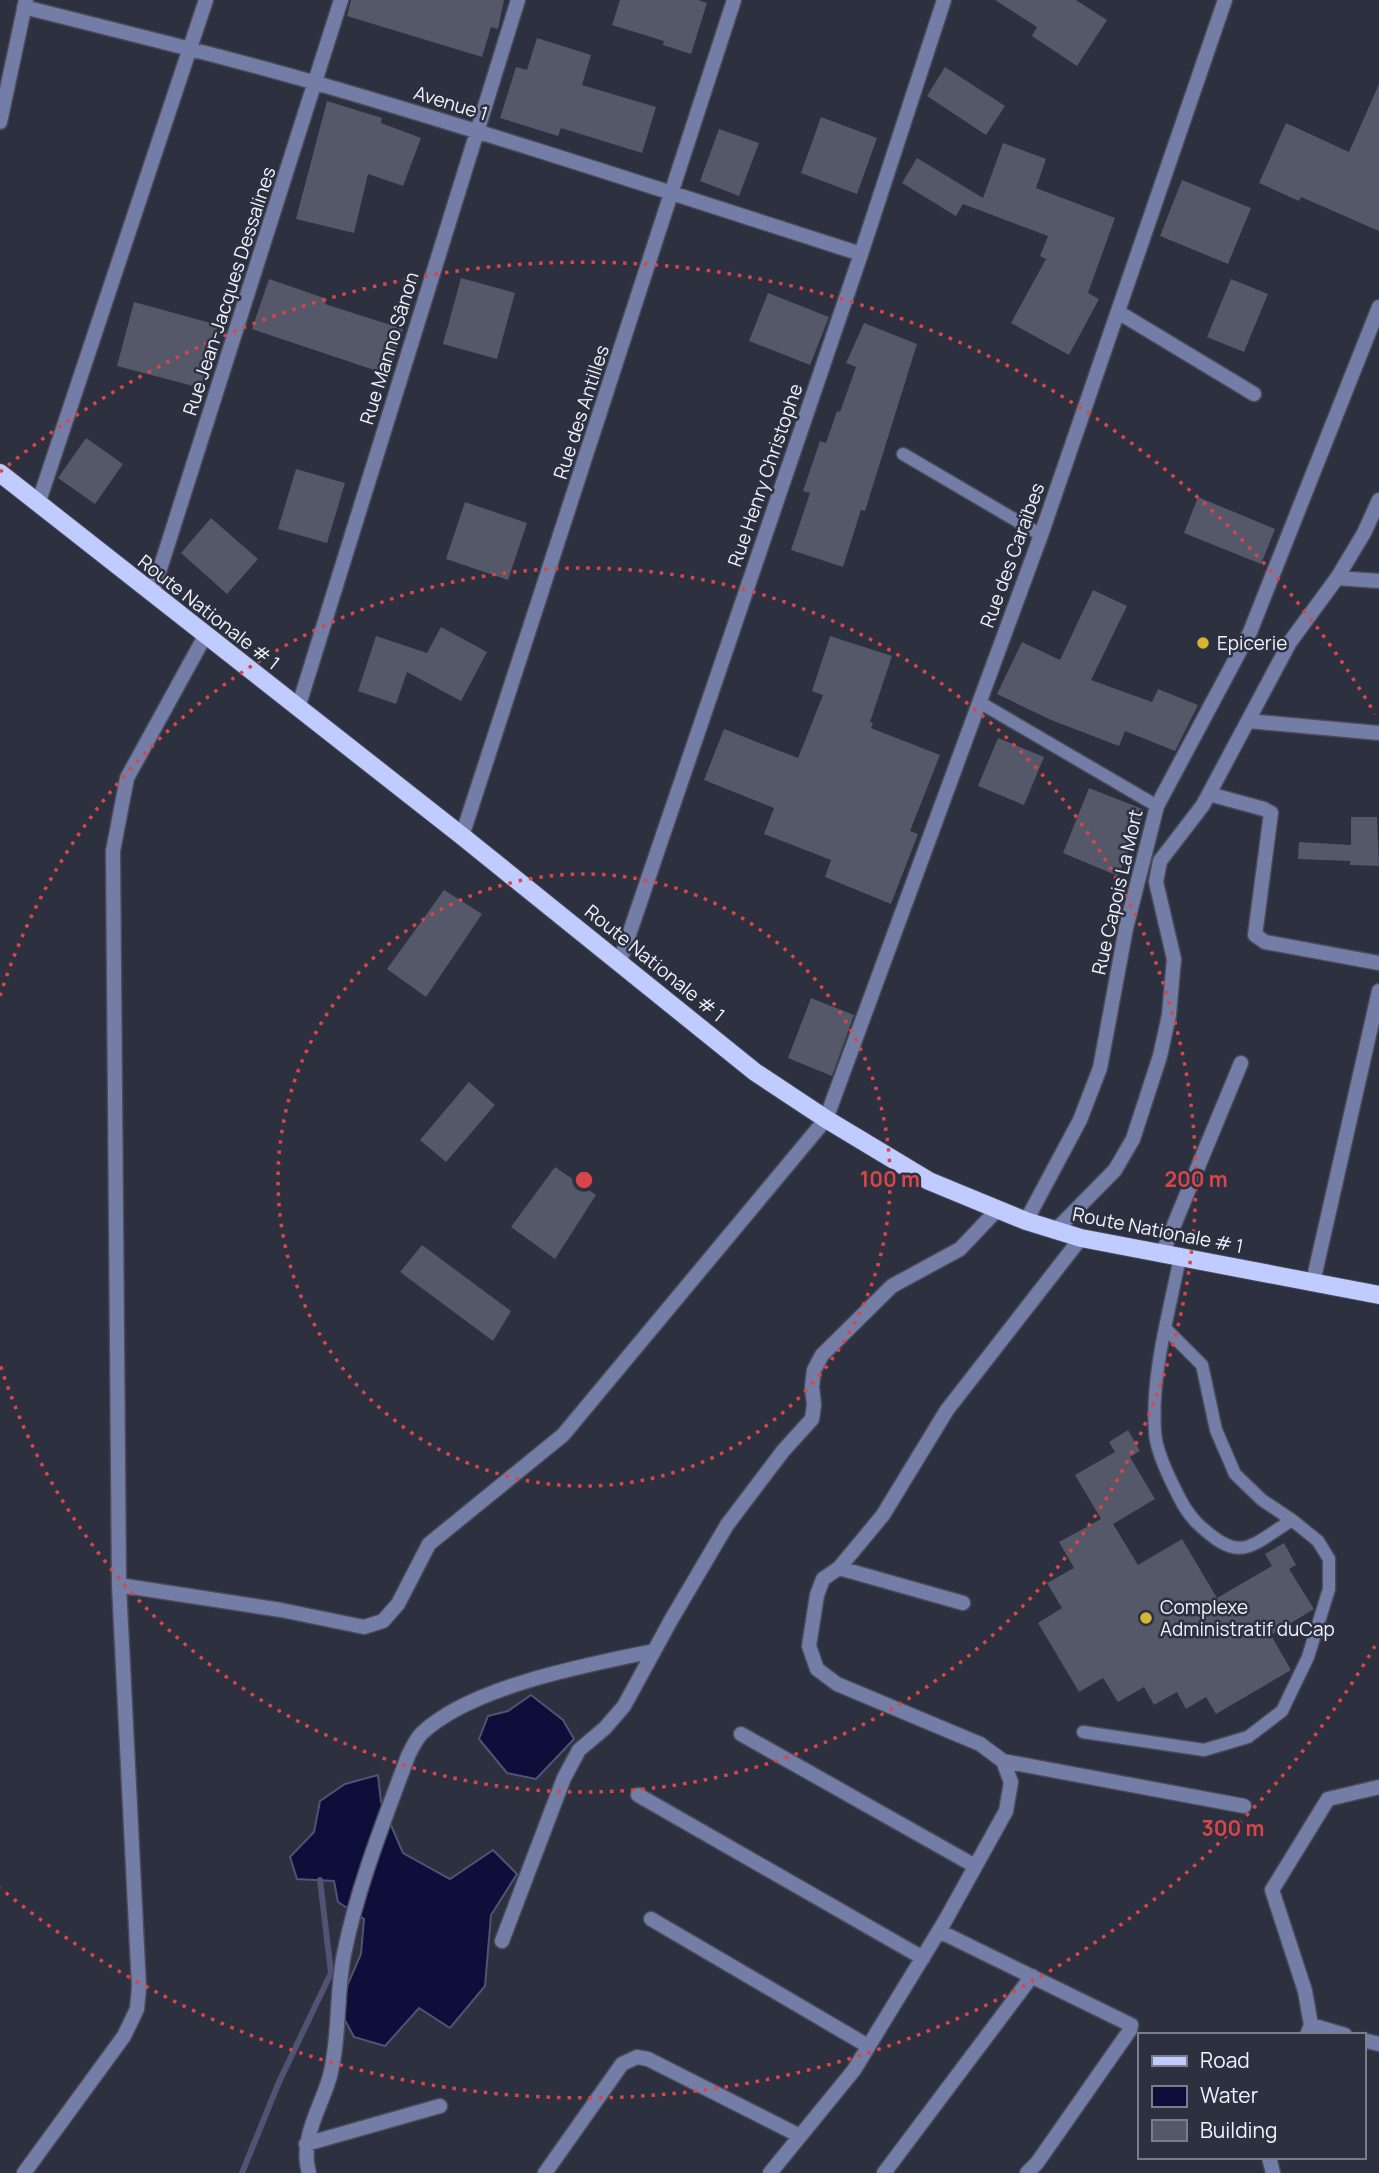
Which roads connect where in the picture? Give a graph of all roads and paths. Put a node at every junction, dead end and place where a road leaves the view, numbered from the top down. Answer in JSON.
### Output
{"nodes":[{"id":1,"x":205,"y":0,"type":"edge"},
{"id":2,"x":341,"y":0,"type":"edge"},
{"id":3,"x":518,"y":0,"type":"edge"},
{"id":4,"x":734,"y":0,"type":"edge"},
{"id":5,"x":944,"y":0,"type":"edge"},
{"id":6,"x":1225,"y":0,"type":"edge"},
{"id":7,"x":25,"y":4,"type":"edge"},
{"id":8,"x":190,"y":48,"type":"junction"},
{"id":9,"x":316,"y":83,"type":"junction"},
{"id":10,"x":0,"y":122,"type":"edge"},
{"id":11,"x":476,"y":130,"type":"junction"},
{"id":12,"x":673,"y":193,"type":"junction"},
{"id":13,"x":861,"y":254,"type":"junction"},
{"id":14,"x":1379,"y":307,"type":"edge"},
{"id":15,"x":1118,"y":312,"type":"junction"},
{"id":16,"x":1254,"y":394,"type":"dead end"},
{"id":17,"x":903,"y":454,"type":"dead end"},
{"id":18,"x":0,"y":473,"type":"edge"},
{"id":19,"x":1379,"y":500,"type":"edge"},
{"id":20,"x":38,"y":504,"type":"junction"},
{"id":21,"x":1041,"y":535,"type":"junction"},
{"id":22,"x":1337,"y":578,"type":"junction"},
{"id":23,"x":1379,"y":581,"type":"edge"},
{"id":24,"x":152,"y":594,"type":"junction"},
{"id":25,"x":205,"y":636,"type":"junction"},
{"id":26,"x":979,"y":702,"type":"junction"},
{"id":27,"x":298,"y":708,"type":"junction"},
{"id":28,"x":1248,"y":721,"type":"junction"},
{"id":29,"x":1379,"y":733,"type":"edge"},
{"id":30,"x":1209,"y":794,"type":"junction"},
{"id":31,"x":1157,"y":806,"type":"junction"},
{"id":32,"x":462,"y":836,"type":"junction"},
{"id":33,"x":620,"y":961,"type":"junction"},
{"id":34,"x":1379,"y":963,"type":"edge"},
{"id":35,"x":1379,"y":991,"type":"edge"},
{"id":36,"x":1241,"y":1063,"type":"dead end"},
{"id":37,"x":826,"y":1119,"type":"junction"},
{"id":38,"x":998,"y":1209,"type":"junction"},
{"id":39,"x":1026,"y":1221,"type":"junction"},
{"id":40,"x":1055,"y":1231,"type":"junction"},
{"id":41,"x":1081,"y":1238,"type":"junction"},
{"id":42,"x":1171,"y":1255,"type":"junction"},
{"id":43,"x":1313,"y":1283,"type":"junction"},
{"id":44,"x":1379,"y":1295,"type":"edge"},
{"id":45,"x":1166,"y":1329,"type":"junction"},
{"id":46,"x":1292,"y":1520,"type":"junction"},
{"id":47,"x":839,"y":1568,"type":"junction"},
{"id":48,"x":119,"y":1585,"type":"junction"},
{"id":49,"x":963,"y":1603,"type":"dead end"},
{"id":50,"x":654,"y":1651,"type":"junction"},
{"id":51,"x":1083,"y":1732,"type":"dead end"},
{"id":52,"x":741,"y":1734,"type":"dead end"},
{"id":53,"x":1003,"y":1761,"type":"junction"},
{"id":54,"x":1379,"y":1787,"type":"edge"},
{"id":55,"x":638,"y":1795,"type":"dead end"},
{"id":56,"x":1244,"y":1806,"type":"dead end"},
{"id":57,"x":975,"y":1867,"type":"junction"},
{"id":58,"x":652,"y":1919,"type":"dead end"},
{"id":59,"x":939,"y":1931,"type":"junction"},
{"id":60,"x":502,"y":1941,"type":"dead end"},
{"id":61,"x":923,"y":1958,"type":"junction"},
{"id":62,"x":1032,"y":1976,"type":"junction"},
{"id":63,"x":1309,"y":2030,"type":"edge"},
{"id":64,"x":1331,"y":2033,"type":"edge"},
{"id":65,"x":868,"y":2046,"type":"junction"},
{"id":66,"x":440,"y":2106,"type":"dead end"},
{"id":67,"x":800,"y":2136,"type":"junction"},
{"id":68,"x":306,"y":2144,"type":"junction"},
{"id":69,"x":24,"y":2173,"type":"edge"},
{"id":70,"x":309,"y":2173,"type":"edge"},
{"id":71,"x":545,"y":2173,"type":"edge"},
{"id":72,"x":770,"y":2173,"type":"edge"},
{"id":73,"x":884,"y":2173,"type":"edge"},
{"id":74,"x":1027,"y":2173,"type":"edge"}],
"edges":[{"from":1,"to":8,"type":"street"},
{"from":2,"to":9,"type":"street","name":"Rue Jean-Jacques Dessalines"},
{"from":3,"to":11,"type":"street","name":"Rue Manno Sânon"},
{"from":4,"to":12,"type":"street","name":"Rue des Antilles"},
{"from":5,"to":13,"type":"street","name":"Rue Henry Christophe"},
{"from":6,"to":15,"type":"street","name":"Rue des Caraïbes"},
{"from":7,"to":8,"type":"street","name":"Avenue 1"},
{"from":7,"to":10,"type":"street"},
{"from":8,"to":9,"type":"street","name":"Avenue 1"},
{"from":8,"to":20,"type":"street"},
{"from":9,"to":11,"type":"street","name":"Avenue 1"},
{"from":9,"to":24,"type":"street","name":"Rue Jean-Jacques Dessalines"},
{"from":11,"to":12,"type":"street","name":"Avenue 1"},
{"from":11,"to":27,"type":"street","name":"Rue Manno Sânon"},
{"from":12,"to":13,"type":"street","name":"Avenue 1"},
{"from":12,"to":32,"type":"street","name":"Rue des Antilles"},
{"from":13,"to":33,"type":"street","name":"Rue Henry Christophe"},
{"from":14,"to":31,"type":"street","name":"Rue Capois La Mort"},
{"from":15,"to":16,"type":"street"},
{"from":15,"to":21,"type":"street","name":"Rue des Caraïbes"},
{"from":17,"to":21,"type":"lane"},
{"from":18,"to":20,"type":"main road","name":"Route Nationale # 1"},
{"from":19,"to":22,"type":"street"},
{"from":20,"to":24,"type":"main road","name":"Route Nationale # 1"},
{"from":21,"to":26,"type":"street","name":"Rue des Caraïbes"},
{"from":22,"to":23,"type":"street"},
{"from":22,"to":28,"type":"street"},
{"from":24,"to":25,"type":"main road","name":"Route Nationale # 1"},
{"from":25,"to":27,"type":"main road","name":"Route Nationale # 1"},
{"from":25,"to":48,"type":"street"},
{"from":26,"to":31,"type":"lane"},
{"from":26,"to":37,"type":"street","name":"Rue des Caraïbes"},
{"from":27,"to":32,"type":"main road","name":"Route Nationale # 1"},
{"from":28,"to":29,"type":"street"},
{"from":28,"to":30,"type":"street"},
{"from":30,"to":34,"type":"street"},
{"from":30,"to":40,"type":"street"},
{"from":31,"to":39,"type":"street","name":"Rue Capois La Mort"},
{"from":32,"to":33,"type":"main road","name":"Route Nationale # 1"},
{"from":33,"to":37,"type":"main road","name":"Route Nationale # 1"},
{"from":35,"to":43,"type":"street"},
{"from":36,"to":42,"type":"street"},
{"from":37,"to":38,"type":"main road","name":"Route Nationale # 1"},
{"from":37,"to":48,"type":"street","name":"Rue des Caraïbes"},
{"from":38,"to":39,"type":"main road","name":"Route Nationale # 1"},
{"from":38,"to":50,"type":"street"},
{"from":39,"to":40,"type":"main road","name":"Route Nationale # 1"},
{"from":40,"to":41,"type":"main road","name":"Route Nationale # 1"},
{"from":41,"to":42,"type":"main road","name":"Route Nationale # 1"},
{"from":41,"to":47,"type":"street"},
{"from":42,"to":43,"type":"main road","name":"Route Nationale # 1"},
{"from":42,"to":45,"type":"lane"},
{"from":43,"to":44,"type":"main road","name":"Route Nationale # 1"},
{"from":45,"to":46,"type":"lane"},
{"from":45,"to":46,"type":"lane"},
{"from":46,"to":51,"type":"lane"},
{"from":47,"to":49,"type":"street"},
{"from":47,"to":53,"type":"street"},
{"from":48,"to":69,"type":"street"},
{"from":50,"to":60,"type":"street"},
{"from":50,"to":68,"type":"street"},
{"from":52,"to":57,"type":"street"},
{"from":53,"to":56,"type":"street"},
{"from":53,"to":57,"type":"street"},
{"from":54,"to":63,"type":"street"},
{"from":55,"to":61,"type":"street"},
{"from":57,"to":59,"type":"street"},
{"from":58,"to":65,"type":"street"},
{"from":59,"to":61,"type":"street"},
{"from":59,"to":62,"type":"street"},
{"from":61,"to":65,"type":"street"},
{"from":62,"to":73,"type":"street"},
{"from":62,"to":74,"type":"street"},
{"from":63,"to":64,"type":"street"},
{"from":65,"to":67,"type":"street"},
{"from":66,"to":68,"type":"street"},
{"from":67,"to":71,"type":"street"},
{"from":67,"to":72,"type":"street"},
{"from":68,"to":70,"type":"street"}]}
